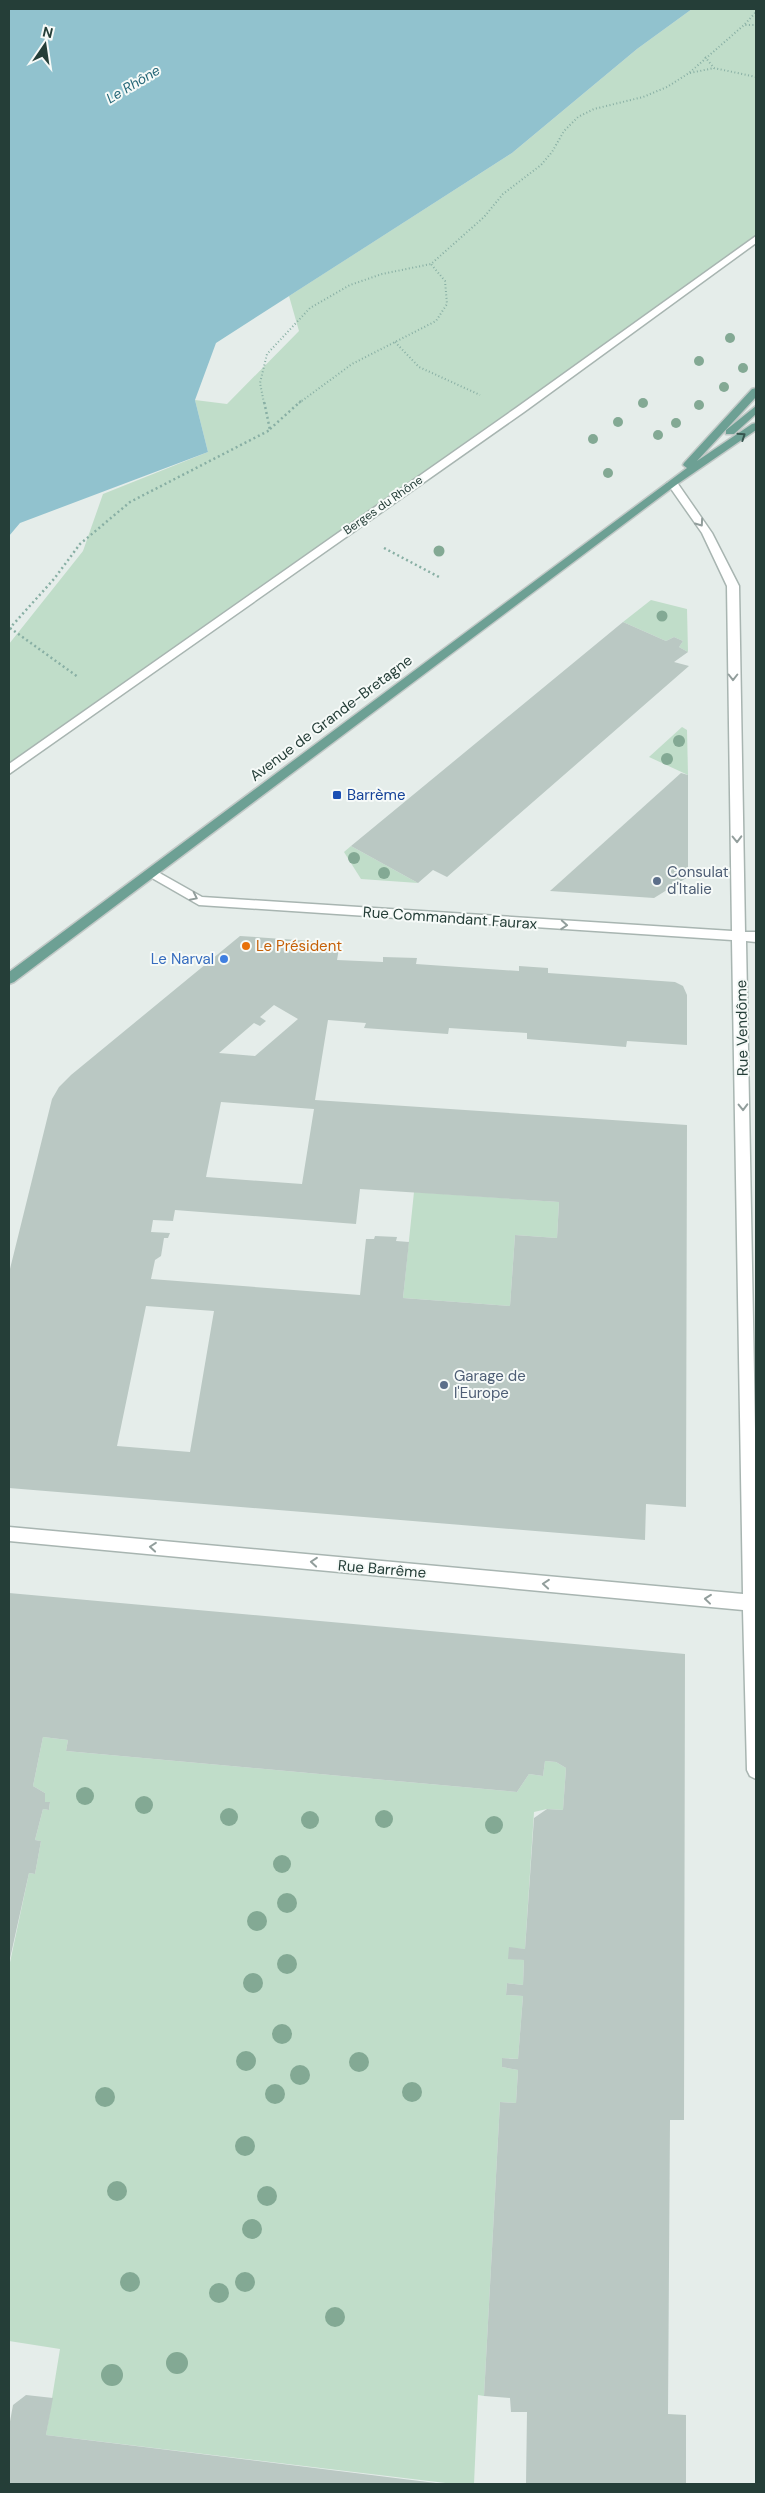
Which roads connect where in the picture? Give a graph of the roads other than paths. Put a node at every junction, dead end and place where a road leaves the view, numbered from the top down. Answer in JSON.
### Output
{"nodes":[{"id":1,"x":756,"y":239,"type":"edge"},
{"id":2,"x":756,"y":391,"type":"edge"},
{"id":3,"x":756,"y":409,"type":"edge"},
{"id":4,"x":756,"y":426,"type":"edge"},
{"id":5,"x":672,"y":483,"type":"junction"},
{"id":6,"x":9,"y":770,"type":"edge"},
{"id":7,"x":151,"y":874,"type":"junction"},
{"id":8,"x":740,"y":936,"type":"junction"},
{"id":9,"x":756,"y":937,"type":"edge"},
{"id":10,"x":9,"y":979,"type":"edge"},
{"id":11,"x":9,"y":1534,"type":"edge"},
{"id":12,"x":755,"y":1603,"type":"edge"},
{"id":13,"x":756,"y":1770,"type":"edge"}],
"edges":[{"from":1,"to":6,"type":"street","name":"Berges du Rhône"},
{"from":2,"to":5,"type":"main road"},
{"from":3,"to":5,"type":"main road","name":"Avenue de Grande-Bretagne"},
{"from":5,"to":4,"type":"main road","name":"Avenue de Grande-Bretagne","one_way":true},
{"from":5,"to":7,"type":"main road","name":"Avenue de Grande-Bretagne"},
{"from":5,"to":8,"type":"street","name":"Rue Vendôme","one_way":true},
{"from":7,"to":8,"type":"street","name":"Rue Commandant Faurax","one_way":true},
{"from":7,"to":10,"type":"main road","name":"Avenue de Grande-Bretagne"},
{"from":8,"to":9,"type":"street","name":"Rue Commandant Faurax"},
{"from":8,"to":12,"type":"street","name":"Rue Vendôme","one_way":true},
{"from":12,"to":11,"type":"street","name":"Rue Barrême","one_way":true},
{"from":12,"to":13,"type":"street","name":"Rue Vendôme"}]}
